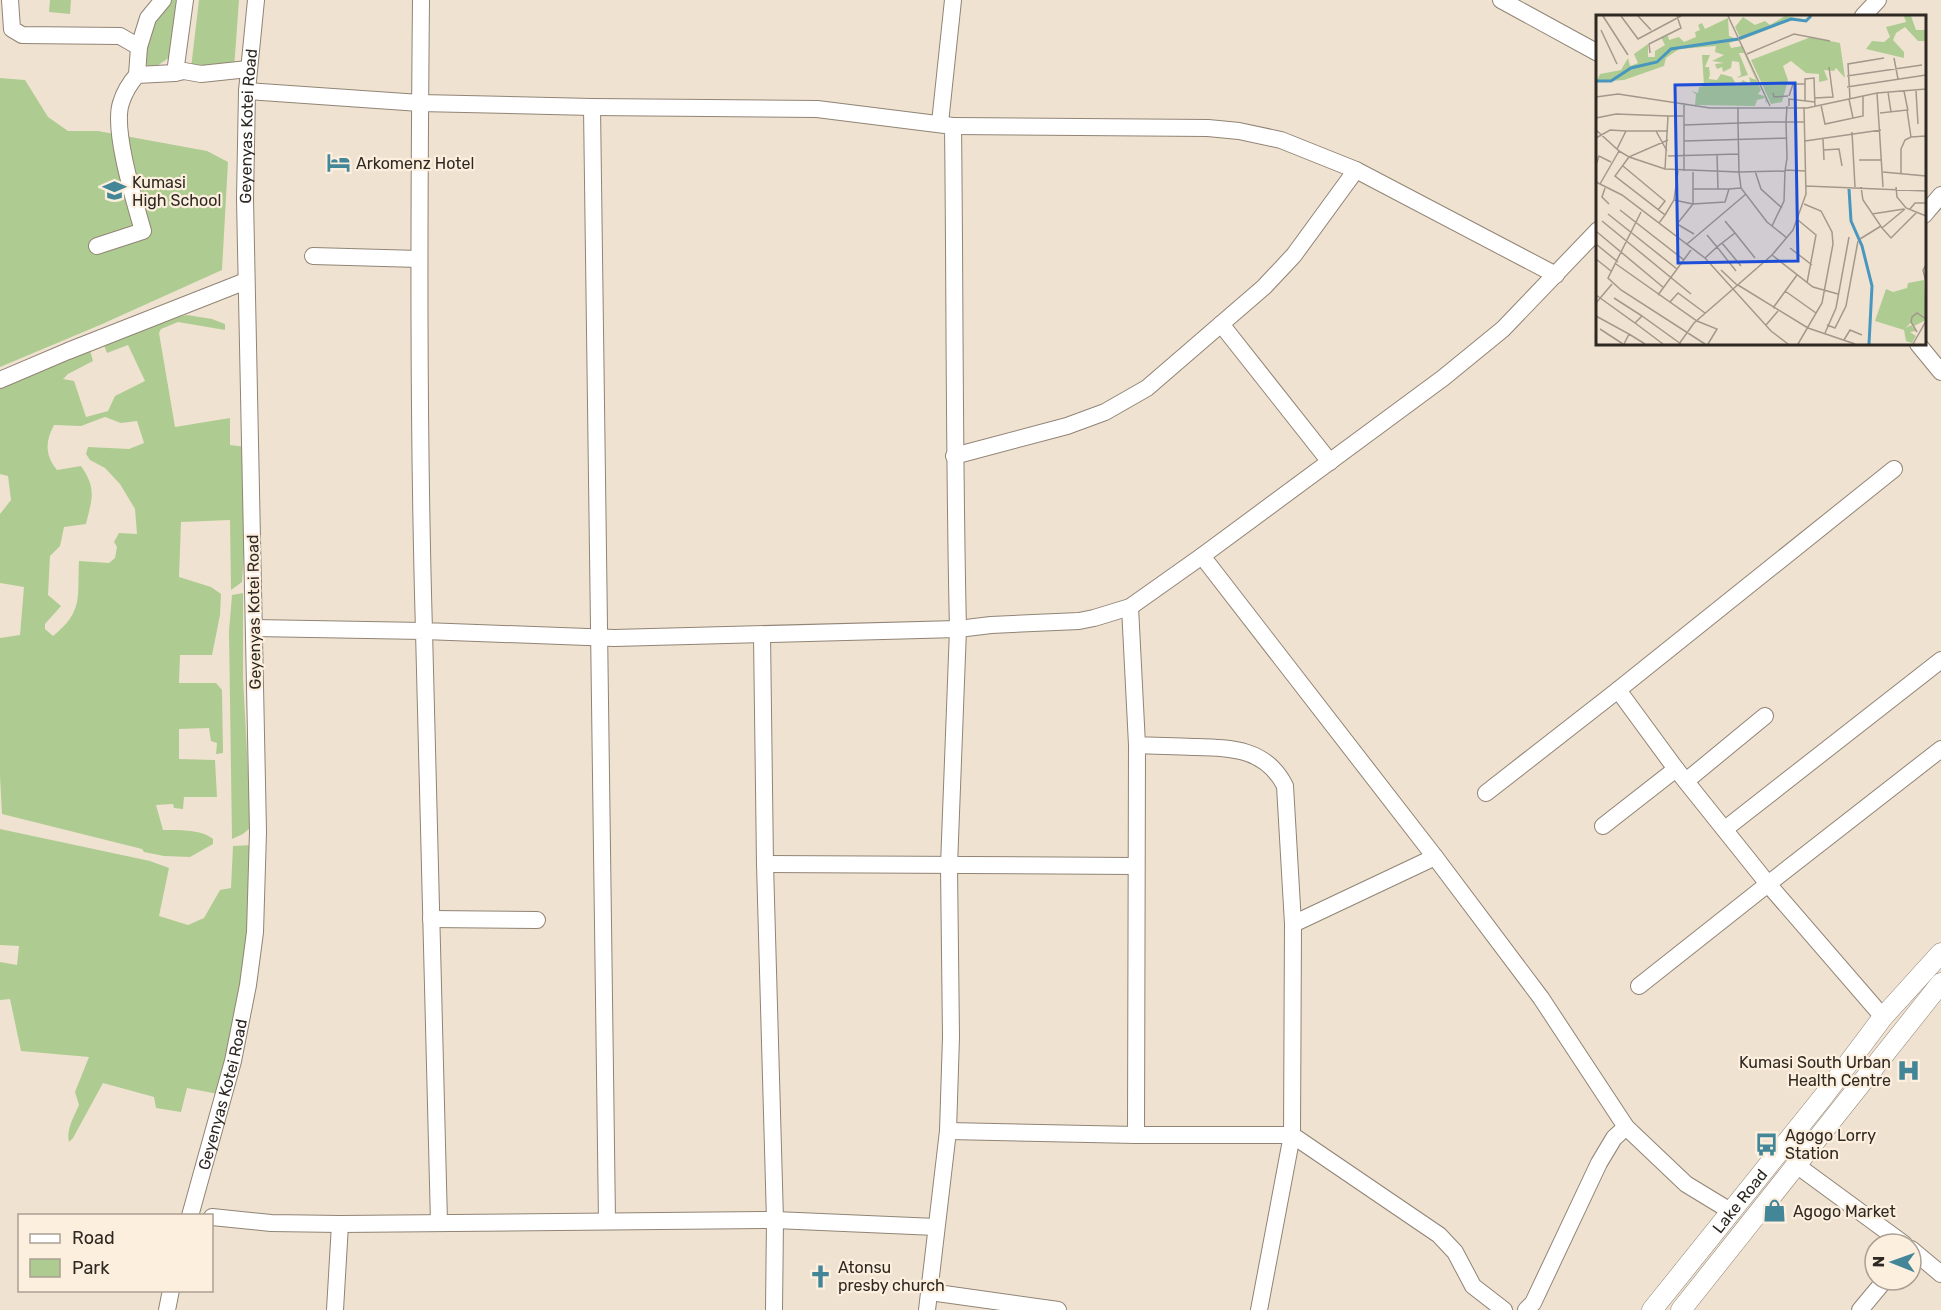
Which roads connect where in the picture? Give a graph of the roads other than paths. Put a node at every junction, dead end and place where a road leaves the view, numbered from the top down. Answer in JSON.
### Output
{"nodes":[{"id":1,"x":10,"y":0,"type":"edge"},
{"id":2,"x":163,"y":0,"type":"edge"},
{"id":3,"x":185,"y":0,"type":"edge"},
{"id":4,"x":256,"y":0,"type":"edge"},
{"id":5,"x":421,"y":0,"type":"edge"},
{"id":6,"x":952,"y":0,"type":"edge"},
{"id":7,"x":1501,"y":0,"type":"edge"},
{"id":8,"x":1878,"y":0,"type":"edge"},
{"id":9,"x":1864,"y":15,"type":"edge"},
{"id":10,"x":140,"y":46,"type":"junction"},
{"id":11,"x":1596,"y":52,"type":"edge"},
{"id":12,"x":249,"y":69,"type":"junction"},
{"id":13,"x":175,"y":73,"type":"junction"},
{"id":14,"x":137,"y":75,"type":"junction"},
{"id":15,"x":247,"y":91,"type":"junction"},
{"id":16,"x":420,"y":103,"type":"junction"},
{"id":17,"x":592,"y":107,"type":"junction"},
{"id":18,"x":946,"y":124,"type":"junction"},
{"id":19,"x":1356,"y":170,"type":"junction"},
{"id":20,"x":1941,"y":195,"type":"edge"},
{"id":21,"x":1926,"y":213,"type":"edge"},
{"id":22,"x":1596,"y":232,"type":"edge"},
{"id":23,"x":97,"y":246,"type":"dead end"},
{"id":24,"x":313,"y":255,"type":"dead end"},
{"id":25,"x":419,"y":259,"type":"junction"},
{"id":26,"x":1556,"y":275,"type":"junction"},
{"id":27,"x":246,"y":281,"type":"junction"},
{"id":28,"x":1221,"y":324,"type":"junction"},
{"id":29,"x":1919,"y":345,"type":"edge"},
{"id":30,"x":1941,"y":372,"type":"edge"},
{"id":31,"x":0,"y":380,"type":"edge"},
{"id":32,"x":954,"y":456,"type":"junction"},
{"id":33,"x":1330,"y":462,"type":"junction"},
{"id":34,"x":1894,"y":468,"type":"dead end"},
{"id":35,"x":1202,"y":556,"type":"junction"},
{"id":36,"x":1130,"y":607,"type":"junction"},
{"id":37,"x":254,"y":628,"type":"junction"},
{"id":38,"x":958,"y":629,"type":"junction"},
{"id":39,"x":424,"y":632,"type":"junction"},
{"id":40,"x":762,"y":635,"type":"junction"},
{"id":41,"x":600,"y":638,"type":"junction"},
{"id":42,"x":1941,"y":660,"type":"edge"},
{"id":43,"x":1618,"y":690,"type":"junction"},
{"id":44,"x":1765,"y":716,"type":"dead end"},
{"id":45,"x":1137,"y":745,"type":"junction"},
{"id":46,"x":1941,"y":749,"type":"edge"},
{"id":47,"x":1681,"y":775,"type":"junction"},
{"id":48,"x":1486,"y":793,"type":"dead end"},
{"id":49,"x":1603,"y":826,"type":"dead end"},
{"id":50,"x":1725,"y":830,"type":"junction"},
{"id":51,"x":1435,"y":857,"type":"junction"},
{"id":52,"x":765,"y":864,"type":"junction"},
{"id":53,"x":949,"y":866,"type":"junction"},
{"id":54,"x":1136,"y":866,"type":"junction"},
{"id":55,"x":1768,"y":884,"type":"junction"},
{"id":56,"x":431,"y":919,"type":"junction"},
{"id":57,"x":537,"y":920,"type":"dead end"},
{"id":58,"x":1293,"y":924,"type":"junction"},
{"id":59,"x":1941,"y":953,"type":"edge"},
{"id":60,"x":1941,"y":982,"type":"edge"},
{"id":61,"x":1639,"y":986,"type":"dead end"},
{"id":62,"x":1883,"y":1017,"type":"junction"},
{"id":63,"x":1626,"y":1127,"type":"junction"},
{"id":64,"x":948,"y":1131,"type":"junction"},
{"id":65,"x":1136,"y":1135,"type":"junction"},
{"id":66,"x":1292,"y":1135,"type":"junction"},
{"id":67,"x":1795,"y":1164,"type":"junction"},
{"id":68,"x":1732,"y":1212,"type":"junction"},
{"id":69,"x":189,"y":1214,"type":"edge"},
{"id":70,"x":213,"y":1217,"type":"edge"},
{"id":71,"x":775,"y":1220,"type":"junction"},
{"id":72,"x":607,"y":1221,"type":"junction"},
{"id":73,"x":439,"y":1223,"type":"junction"},
{"id":74,"x":340,"y":1224,"type":"junction"},
{"id":75,"x":936,"y":1227,"type":"junction"},
{"id":76,"x":1888,"y":1232,"type":"edge"},
{"id":77,"x":1923,"y":1259,"type":"edge"},
{"id":78,"x":1941,"y":1274,"type":"edge"},
{"id":79,"x":171,"y":1292,"type":"edge"},
{"id":80,"x":930,"y":1292,"type":"junction"},
{"id":81,"x":1875,"y":1292,"type":"edge"},
{"id":82,"x":167,"y":1310,"type":"edge"},
{"id":83,"x":335,"y":1310,"type":"edge"},
{"id":84,"x":774,"y":1310,"type":"edge"},
{"id":85,"x":927,"y":1310,"type":"edge"},
{"id":86,"x":1058,"y":1310,"type":"edge"},
{"id":87,"x":1259,"y":1310,"type":"edge"},
{"id":88,"x":1503,"y":1310,"type":"edge"},
{"id":89,"x":1526,"y":1310,"type":"edge"},
{"id":90,"x":1652,"y":1310,"type":"edge"},
{"id":91,"x":1681,"y":1310,"type":"edge"},
{"id":92,"x":1860,"y":1310,"type":"edge"}],
"edges":[{"from":1,"to":10,"type":"street"},
{"from":2,"to":10,"type":"street"},
{"from":3,"to":13,"type":"street"},
{"from":4,"to":12,"type":"street","name":"Geyenyas Kotei Road"},
{"from":5,"to":16,"type":"street"},
{"from":6,"to":18,"type":"street"},
{"from":7,"to":11,"type":"street"},
{"from":8,"to":9,"type":"street"},
{"from":10,"to":14,"type":"street"},
{"from":12,"to":13,"type":"street"},
{"from":12,"to":15,"type":"street","name":"Geyenyas Kotei Road"},
{"from":13,"to":14,"type":"street"},
{"from":14,"to":23,"type":"street"},
{"from":15,"to":16,"type":"street"},
{"from":15,"to":27,"type":"street","name":"Geyenyas Kotei Road"},
{"from":16,"to":17,"type":"street"},
{"from":16,"to":25,"type":"street"},
{"from":17,"to":18,"type":"street"},
{"from":17,"to":41,"type":"street"},
{"from":18,"to":19,"type":"street"},
{"from":18,"to":32,"type":"street"},
{"from":19,"to":26,"type":"street"},
{"from":19,"to":28,"type":"street"},
{"from":20,"to":21,"type":"street"},
{"from":22,"to":26,"type":"street"},
{"from":24,"to":25,"type":"street"},
{"from":25,"to":39,"type":"street"},
{"from":26,"to":33,"type":"street"},
{"from":27,"to":31,"type":"street"},
{"from":27,"to":37,"type":"street","name":"Geyenyas Kotei Road"},
{"from":28,"to":32,"type":"street"},
{"from":28,"to":33,"type":"street"},
{"from":29,"to":30,"type":"street"},
{"from":32,"to":38,"type":"street"},
{"from":33,"to":35,"type":"street"},
{"from":34,"to":43,"type":"street"},
{"from":35,"to":36,"type":"street"},
{"from":35,"to":51,"type":"street"},
{"from":36,"to":38,"type":"street"},
{"from":36,"to":45,"type":"street"},
{"from":37,"to":39,"type":"street"},
{"from":37,"to":69,"type":"street","name":"Geyenyas Kotei Road"},
{"from":38,"to":40,"type":"street"},
{"from":38,"to":53,"type":"street"},
{"from":39,"to":41,"type":"street"},
{"from":39,"to":56,"type":"street"},
{"from":40,"to":41,"type":"street"},
{"from":40,"to":52,"type":"street"},
{"from":41,"to":72,"type":"street"},
{"from":42,"to":50,"type":"street"},
{"from":43,"to":47,"type":"street"},
{"from":43,"to":48,"type":"street"},
{"from":44,"to":47,"type":"street"},
{"from":45,"to":54,"type":"street"},
{"from":45,"to":58,"type":"street"},
{"from":46,"to":55,"type":"street"},
{"from":47,"to":49,"type":"street"},
{"from":47,"to":50,"type":"street"},
{"from":50,"to":55,"type":"street"},
{"from":51,"to":58,"type":"street"},
{"from":51,"to":63,"type":"street"},
{"from":52,"to":53,"type":"street"},
{"from":52,"to":71,"type":"street"},
{"from":53,"to":54,"type":"street"},
{"from":53,"to":64,"type":"street"},
{"from":54,"to":65,"type":"street"},
{"from":55,"to":61,"type":"street"},
{"from":55,"to":62,"type":"street"},
{"from":56,"to":57,"type":"street"},
{"from":56,"to":73,"type":"street"},
{"from":58,"to":66,"type":"street"},
{"from":59,"to":62,"type":"main road","name":"Lake Road"},
{"from":60,"to":67,"type":"main road","name":"Lake Road"},
{"from":62,"to":68,"type":"main road","name":"Lake Road"},
{"from":63,"to":68,"type":"street"},
{"from":63,"to":89,"type":"street"},
{"from":64,"to":65,"type":"street"},
{"from":64,"to":75,"type":"street"},
{"from":65,"to":66,"type":"street"},
{"from":66,"to":87,"type":"street"},
{"from":66,"to":88,"type":"street"},
{"from":67,"to":76,"type":"street"},
{"from":67,"to":91,"type":"main road","name":"Lake Road"},
{"from":68,"to":90,"type":"main road","name":"Lake Road"},
{"from":70,"to":74,"type":"street"},
{"from":71,"to":72,"type":"street"},
{"from":71,"to":75,"type":"street"},
{"from":71,"to":84,"type":"street"},
{"from":72,"to":73,"type":"street"},
{"from":73,"to":74,"type":"street"},
{"from":74,"to":83,"type":"street"},
{"from":75,"to":80,"type":"street"},
{"from":77,"to":78,"type":"street"},
{"from":79,"to":82,"type":"street"},
{"from":80,"to":85,"type":"street"},
{"from":80,"to":86,"type":"street"},
{"from":81,"to":92,"type":"street"}]}
